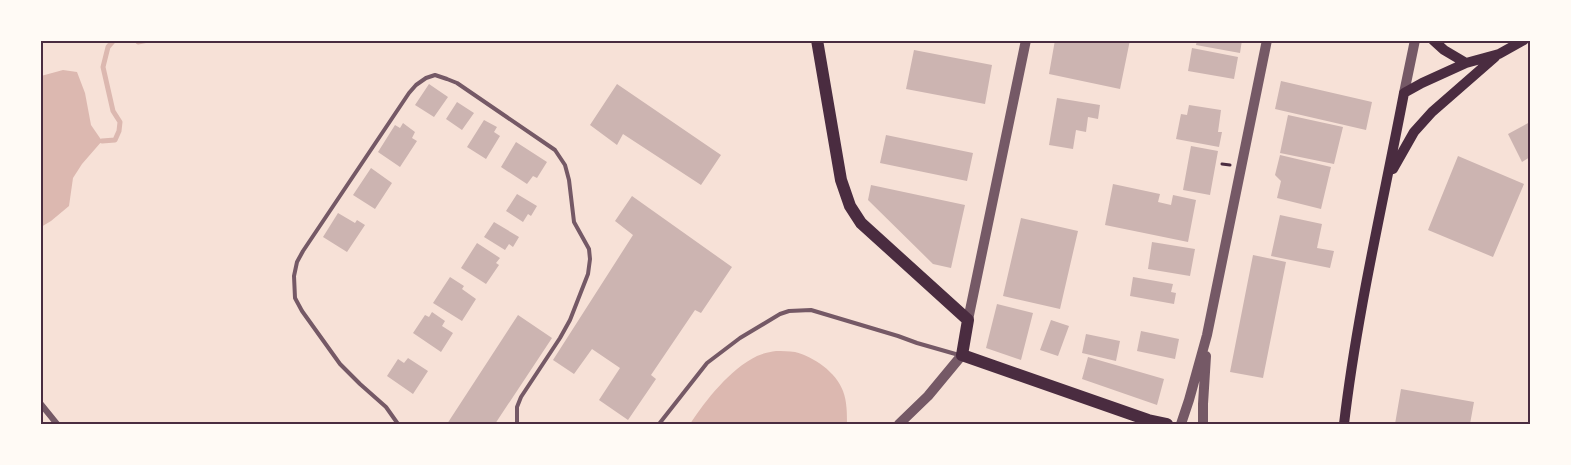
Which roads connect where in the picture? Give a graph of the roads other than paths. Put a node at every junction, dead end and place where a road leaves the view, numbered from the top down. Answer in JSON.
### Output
{"nodes":[{"id":1,"x":816,"y":40,"type":"edge"},
{"id":2,"x":1026,"y":40,"type":"edge"},
{"id":3,"x":1267,"y":40,"type":"edge"},
{"id":4,"x":1415,"y":40,"type":"edge"},
{"id":5,"x":1433,"y":40,"type":"edge"},
{"id":6,"x":1524,"y":40,"type":"edge"},
{"id":7,"x":1499,"y":54,"type":"junction"},
{"id":8,"x":1466,"y":63,"type":"junction"},
{"id":9,"x":1404,"y":93,"type":"junction"},
{"id":10,"x":1388,"y":177,"type":"junction"},
{"id":11,"x":968,"y":320,"type":"junction"},
{"id":12,"x":1207,"y":335,"type":"junction"},
{"id":13,"x":962,"y":355,"type":"junction"},
{"id":14,"x":1348,"y":390,"type":"junction"},
{"id":15,"x":40,"y":403,"type":"edge"},
{"id":16,"x":57,"y":424,"type":"edge"},
{"id":17,"x":398,"y":424,"type":"edge"},
{"id":18,"x":517,"y":424,"type":"edge"},
{"id":19,"x":659,"y":424,"type":"edge"},
{"id":20,"x":898,"y":424,"type":"edge"},
{"id":21,"x":1167,"y":424,"type":"edge"},
{"id":22,"x":1181,"y":424,"type":"edge"},
{"id":23,"x":1203,"y":424,"type":"edge"},
{"id":24,"x":1336,"y":424,"type":"edge"},
{"id":25,"x":1344,"y":424,"type":"edge"}],
"edges":[{"from":1,"to":11,"type":"main road"},
{"from":2,"to":11,"type":"street"},
{"from":3,"to":12,"type":"street"},
{"from":4,"to":9,"type":"street"},
{"from":5,"to":8,"type":"main road"},
{"from":6,"to":7,"type":"main road"},
{"from":7,"to":8,"type":"main road"},
{"from":7,"to":10,"type":"main road"},
{"from":8,"to":9,"type":"main road"},
{"from":9,"to":10,"type":"main road"},
{"from":10,"to":14,"type":"main road"},
{"from":11,"to":13,"type":"main road"},
{"from":12,"to":22,"type":"street"},
{"from":12,"to":23,"type":"street"},
{"from":13,"to":19,"type":"lane"},
{"from":13,"to":20,"type":"street"},
{"from":13,"to":21,"type":"main road"},
{"from":14,"to":24,"type":"main road"},
{"from":14,"to":25,"type":"main road"},
{"from":15,"to":16,"type":"street"},
{"from":17,"to":18,"type":"lane"}]}
